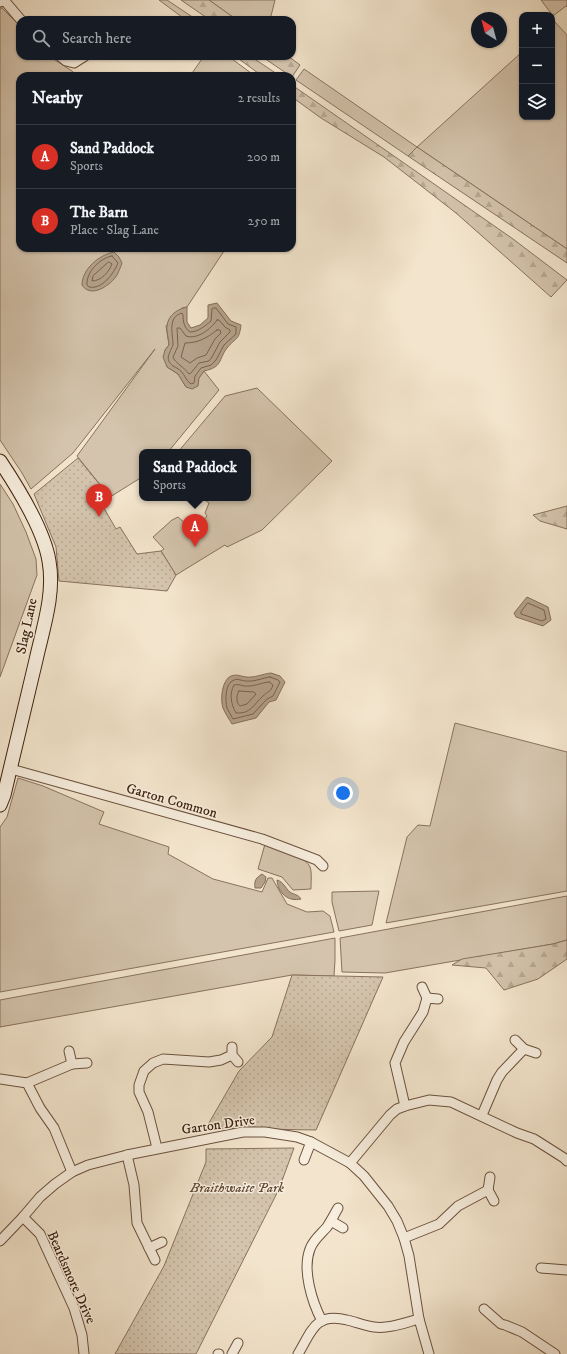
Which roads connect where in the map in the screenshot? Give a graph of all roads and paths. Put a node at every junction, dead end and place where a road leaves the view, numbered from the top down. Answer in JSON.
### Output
{"nodes":[{"id":1,"x":4,"y":0,"type":"edge"},
{"id":2,"x":18,"y":16,"type":"edge"},
{"id":3,"x":65,"y":60,"type":"edge"},
{"id":4,"x":79,"y":60,"type":"edge"},
{"id":5,"x":0,"y":462,"type":"edge"},
{"id":6,"x":10,"y":769,"type":"junction"},
{"id":7,"x":0,"y":805,"type":"edge"},
{"id":8,"x":323,"y":866,"type":"dead end"},
{"id":9,"x":422,"y":987,"type":"dead end"},
{"id":10,"x":427,"y":998,"type":"junction"},
{"id":11,"x":438,"y":999,"type":"dead end"},
{"id":12,"x":515,"y":1040,"type":"dead end"},
{"id":13,"x":524,"y":1049,"type":"junction"},
{"id":14,"x":69,"y":1051,"type":"dead end"},
{"id":15,"x":536,"y":1053,"type":"dead end"},
{"id":16,"x":234,"y":1055,"type":"dead end"},
{"id":17,"x":87,"y":1063,"type":"dead end"},
{"id":18,"x":72,"y":1064,"type":"junction"},
{"id":19,"x":0,"y":1079,"type":"edge"},
{"id":20,"x":27,"y":1083,"type":"junction"},
{"id":21,"x":405,"y":1106,"type":"junction"},
{"id":22,"x":482,"y":1115,"type":"junction"},
{"id":23,"x":311,"y":1142,"type":"junction"},
{"id":24,"x":157,"y":1148,"type":"junction"},
{"id":25,"x":127,"y":1155,"type":"junction"},
{"id":26,"x":566,"y":1158,"type":"edge"},
{"id":27,"x":304,"y":1160,"type":"dead end"},
{"id":28,"x":350,"y":1163,"type":"junction"},
{"id":29,"x":72,"y":1172,"type":"junction"},
{"id":30,"x":490,"y":1177,"type":"dead end"},
{"id":31,"x":488,"y":1190,"type":"junction"},
{"id":32,"x":494,"y":1201,"type":"dead end"},
{"id":33,"x":338,"y":1208,"type":"dead end"},
{"id":34,"x":23,"y":1217,"type":"junction"},
{"id":35,"x":331,"y":1221,"type":"junction"},
{"id":36,"x":343,"y":1228,"type":"dead end"},
{"id":37,"x":404,"y":1238,"type":"junction"},
{"id":38,"x":0,"y":1241,"type":"edge"},
{"id":39,"x":162,"y":1242,"type":"dead end"},
{"id":40,"x":149,"y":1248,"type":"junction"},
{"id":41,"x":155,"y":1260,"type":"dead end"},
{"id":42,"x":541,"y":1268,"type":"dead end"},
{"id":43,"x":567,"y":1270,"type":"edge"},
{"id":44,"x":484,"y":1309,"type":"dead end"},
{"id":45,"x":419,"y":1319,"type":"junction"},
{"id":46,"x":322,"y":1321,"type":"junction"},
{"id":47,"x":238,"y":1343,"type":"dead end"},
{"id":48,"x":84,"y":1354,"type":"edge"},
{"id":49,"x":232,"y":1354,"type":"edge"},
{"id":50,"x":298,"y":1354,"type":"edge"},
{"id":51,"x":429,"y":1354,"type":"edge"},
{"id":52,"x":555,"y":1354,"type":"edge"}],
"edges":[{"from":1,"to":2,"type":"street"},
{"from":3,"to":4,"type":"street"},
{"from":5,"to":6,"type":"street","name":"Slag Lane"},
{"from":6,"to":7,"type":"street","name":"Slag Lane"},
{"from":6,"to":8,"type":"street","name":"Garton Common"},
{"from":9,"to":10,"type":"street"},
{"from":10,"to":11,"type":"street"},
{"from":10,"to":21,"type":"street"},
{"from":12,"to":13,"type":"street"},
{"from":13,"to":15,"type":"street"},
{"from":13,"to":22,"type":"street"},
{"from":14,"to":18,"type":"street"},
{"from":16,"to":24,"type":"street"},
{"from":17,"to":18,"type":"street"},
{"from":18,"to":20,"type":"street"},
{"from":19,"to":20,"type":"street"},
{"from":20,"to":29,"type":"street"},
{"from":21,"to":22,"type":"street"},
{"from":21,"to":28,"type":"street"},
{"from":22,"to":26,"type":"street"},
{"from":23,"to":24,"type":"street","name":"Garton Drive"},
{"from":23,"to":27,"type":"street"},
{"from":23,"to":28,"type":"street","name":"Garton Drive"},
{"from":24,"to":25,"type":"street","name":"Garton Drive"},
{"from":25,"to":29,"type":"street","name":"Garton Drive"},
{"from":25,"to":40,"type":"street"},
{"from":28,"to":37,"type":"street","name":"Garton Drive"},
{"from":29,"to":34,"type":"street","name":"Garton Drive"},
{"from":30,"to":31,"type":"street"},
{"from":31,"to":32,"type":"street"},
{"from":31,"to":37,"type":"street"},
{"from":33,"to":35,"type":"street"},
{"from":34,"to":38,"type":"street","name":"Garton Drive"},
{"from":34,"to":48,"type":"street","name":"Beardsmore Drive"},
{"from":35,"to":36,"type":"street"},
{"from":35,"to":46,"type":"street"},
{"from":37,"to":45,"type":"street","name":"Garton Drive"},
{"from":39,"to":40,"type":"street"},
{"from":40,"to":41,"type":"street"},
{"from":42,"to":43,"type":"street"},
{"from":44,"to":52,"type":"street"},
{"from":45,"to":46,"type":"street"},
{"from":45,"to":51,"type":"street","name":"Garton Drive"},
{"from":46,"to":50,"type":"street"},
{"from":47,"to":49,"type":"street"}]}
